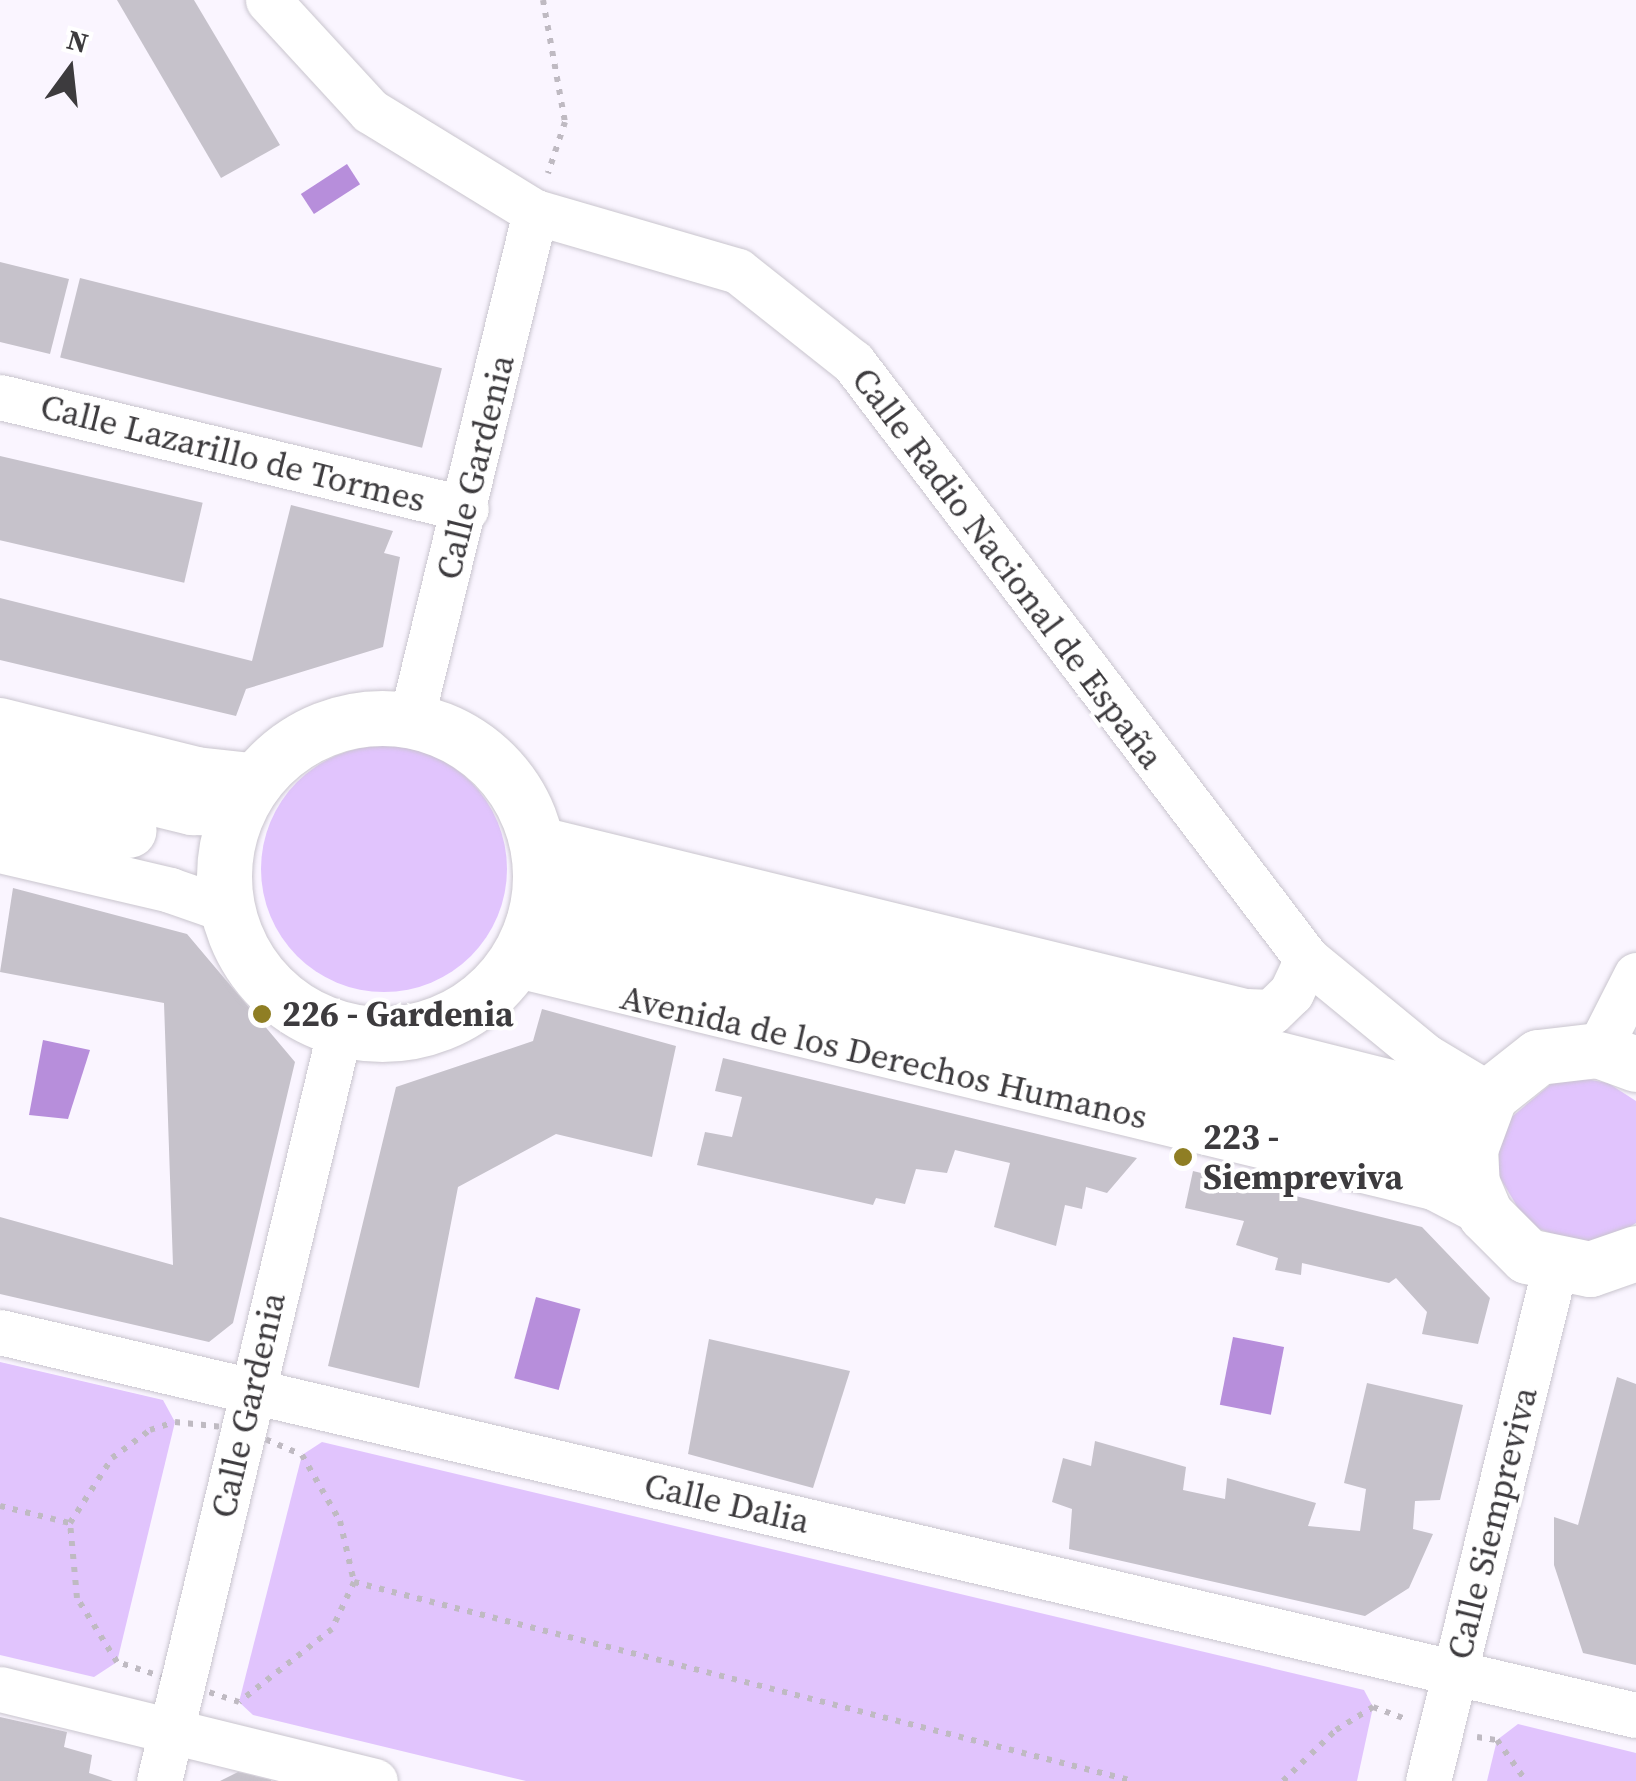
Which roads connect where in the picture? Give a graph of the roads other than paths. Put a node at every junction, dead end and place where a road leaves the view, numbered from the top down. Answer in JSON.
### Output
{"nodes":[{"id":1,"x":268,"y":0,"type":"edge"},
{"id":2,"x":536,"y":212,"type":"junction"},
{"id":3,"x":0,"y":396,"type":"edge"},
{"id":4,"x":466,"y":509,"type":"junction"},
{"id":5,"x":0,"y":720,"type":"edge"},
{"id":6,"x":411,"y":720,"type":"junction"},
{"id":7,"x":0,"y":760,"type":"edge"},
{"id":8,"x":0,"y":800,"type":"edge"},
{"id":9,"x":237,"y":838,"type":"junction"},
{"id":10,"x":0,"y":850,"type":"edge"},
{"id":11,"x":531,"y":899,"type":"junction"},
{"id":12,"x":1307,"y":960,"type":"junction"},
{"id":13,"x":1636,"y":975,"type":"edge"},
{"id":14,"x":340,"y":1029,"type":"junction"},
{"id":15,"x":1617,"y":1057,"type":"edge"},
{"id":16,"x":1480,"y":1118,"type":"junction"},
{"id":17,"x":1485,"y":1214,"type":"junction"},
{"id":18,"x":1636,"y":1253,"type":"edge"},
{"id":19,"x":1555,"y":1266,"type":"junction"},
{"id":20,"x":0,"y":1332,"type":"edge"},
{"id":21,"x":246,"y":1411,"type":"junction"},
{"id":22,"x":1455,"y":1672,"type":"junction"},
{"id":23,"x":0,"y":1689,"type":"edge"},
{"id":24,"x":1636,"y":1714,"type":"edge"},
{"id":25,"x":170,"y":1732,"type":"junction"},
{"id":26,"x":159,"y":1781,"type":"edge"},
{"id":27,"x":375,"y":1781,"type":"edge"},
{"id":28,"x":1428,"y":1781,"type":"edge"}],
"edges":[{"from":1,"to":2,"type":"street","name":"Calle Radio Nacional de España"},
{"from":2,"to":4,"type":"street","name":"Calle Gardenia"},
{"from":2,"to":12,"type":"street","name":"Calle Radio Nacional de España"},
{"from":3,"to":4,"type":"street","name":"Calle Lazarillo de Tormes"},
{"from":4,"to":6,"type":"street","name":"Calle Gardenia"},
{"from":5,"to":9,"type":"street"},
{"from":6,"to":9,"type":"main road"},
{"from":6,"to":11,"type":"main road"},
{"from":7,"to":9,"type":"main road"},
{"from":8,"to":9,"type":"main road"},
{"from":9,"to":10,"type":"street"},
{"from":9,"to":14,"type":"main road"},
{"from":11,"to":12,"type":"street"},
{"from":11,"to":14,"type":"main road"},
{"from":11,"to":16,"type":"main road"},
{"from":11,"to":17,"type":"street","name":"Avenida de los Derechos Humanos"},
{"from":12,"to":16,"type":"street","name":"Calle Radio Nacional de España"},
{"from":13,"to":15,"type":"street"},
{"from":14,"to":21,"type":"street","name":"Calle Gardenia"},
{"from":15,"to":16,"type":"main road"},
{"from":16,"to":17,"type":"main road"},
{"from":17,"to":19,"type":"main road"},
{"from":18,"to":19,"type":"main road"},
{"from":19,"to":22,"type":"street","name":"Calle Siempreviva"},
{"from":20,"to":21,"type":"street","name":"Calle Dalia"},
{"from":21,"to":22,"type":"street","name":"Calle Dalia"},
{"from":21,"to":25,"type":"street","name":"Calle Gardenia"},
{"from":22,"to":24,"type":"street","name":"Calle Dalia"},
{"from":22,"to":28,"type":"street","name":"Calle Siempreviva"},
{"from":23,"to":25,"type":"street"},
{"from":25,"to":26,"type":"street","name":"Calle Gardenia"},
{"from":25,"to":27,"type":"street"}]}
